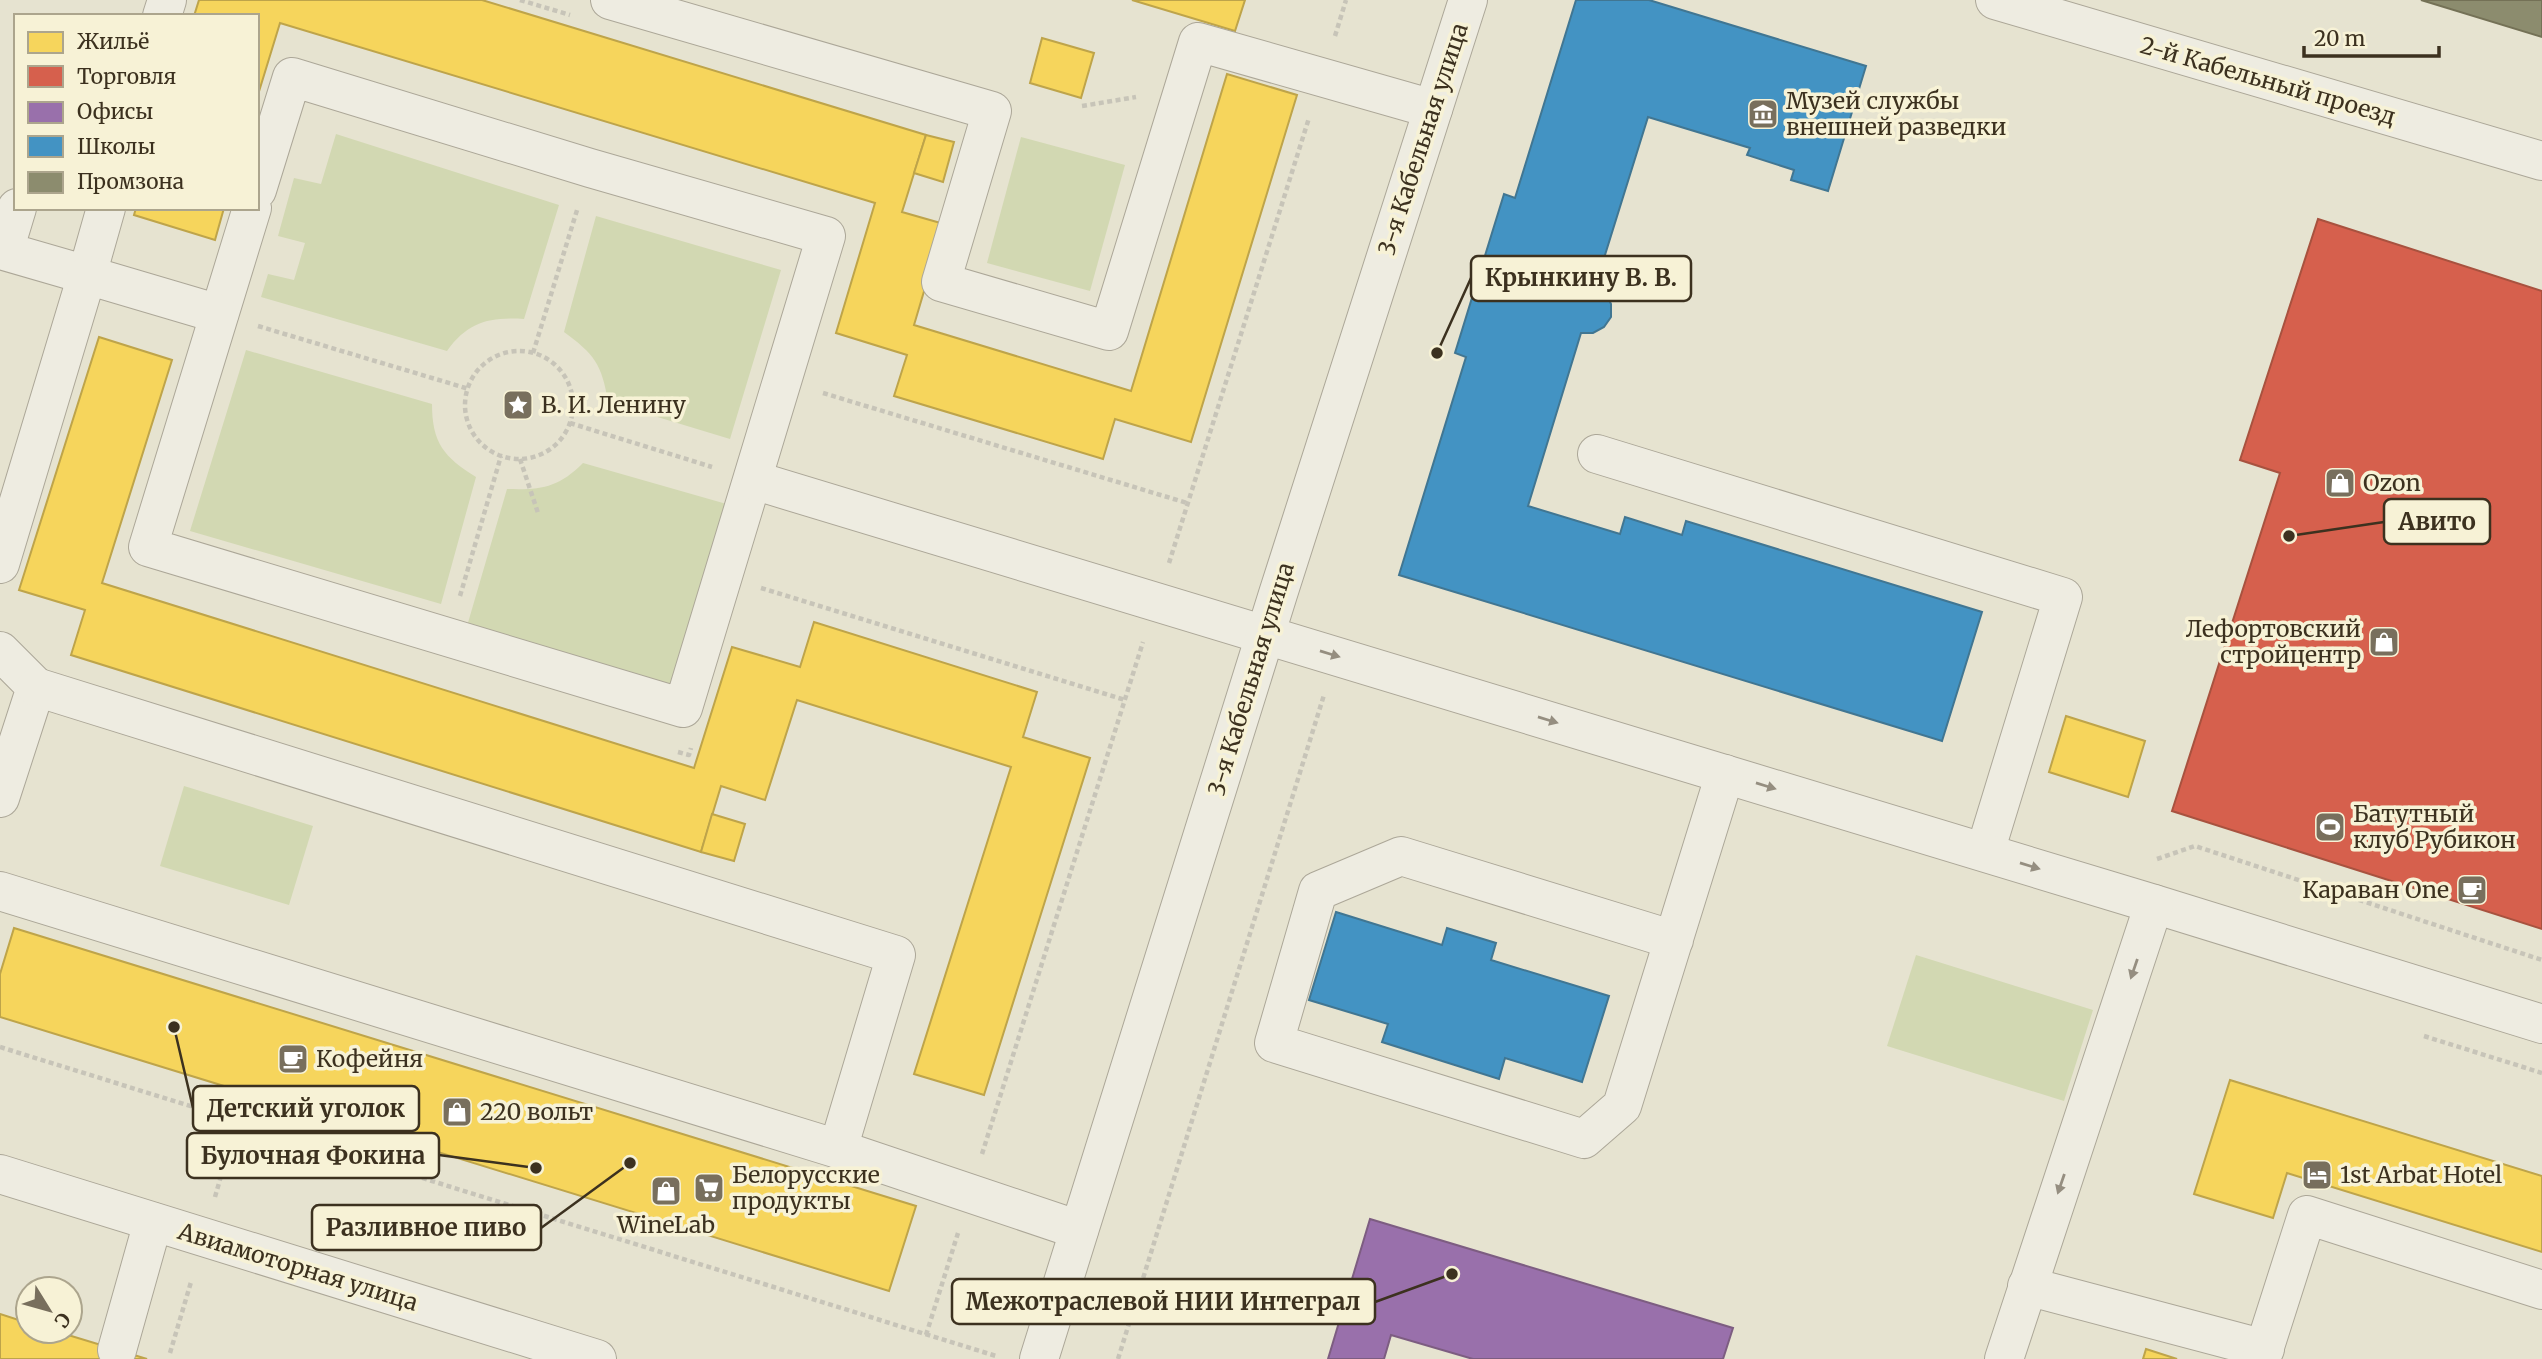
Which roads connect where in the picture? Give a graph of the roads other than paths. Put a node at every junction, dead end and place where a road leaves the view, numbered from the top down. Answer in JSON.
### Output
{"nodes":[{"id":1,"x":610,"y":0,"type":"edge"},
{"id":2,"x":1468,"y":0,"type":"edge"},
{"id":3,"x":1994,"y":0,"type":"edge"},
{"id":4,"x":1433,"y":109,"type":"junction"},
{"id":5,"x":2542,"y":161,"type":"edge"},
{"id":6,"x":259,"y":184,"type":"edge"},
{"id":7,"x":16,"y":210,"type":"edge"},
{"id":8,"x":105,"y":210,"type":"edge"},
{"id":9,"x":251,"y":210,"type":"edge"},
{"id":10,"x":2,"y":251,"type":"edge"},
{"id":11,"x":87,"y":275,"type":"junction"},
{"id":12,"x":219,"y":314,"type":"junction"},
{"id":13,"x":1597,"y":454,"type":"dead end"},
{"id":14,"x":753,"y":480,"type":"junction"},
{"id":15,"x":0,"y":564,"type":"edge"},
{"id":16,"x":1265,"y":634,"type":"junction"},
{"id":17,"x":0,"y":651,"type":"edge"},
{"id":18,"x":36,"y":687,"type":"junction"},
{"id":19,"x":1725,"y":774,"type":"junction"},
{"id":20,"x":1,"y":789,"type":"edge"},
{"id":21,"x":1985,"y":852,"type":"junction"},
{"id":22,"x":0,"y":891,"type":"edge"},
{"id":23,"x":2154,"y":904,"type":"junction"},
{"id":24,"x":1674,"y":940,"type":"junction"},
{"id":25,"x":2542,"y":1024,"type":"edge"},
{"id":26,"x":838,"y":1149,"type":"junction"},
{"id":27,"x":0,"y":1174,"type":"edge"},
{"id":28,"x":153,"y":1222,"type":"junction"},
{"id":29,"x":1079,"y":1230,"type":"junction"},
{"id":30,"x":2027,"y":1286,"type":"junction"},
{"id":31,"x":2542,"y":1290,"type":"edge"},
{"id":32,"x":117,"y":1350,"type":"dead end"},
{"id":33,"x":2263,"y":1354,"type":"edge"},
{"id":34,"x":597,"y":1359,"type":"edge"},
{"id":35,"x":1039,"y":1359,"type":"edge"},
{"id":36,"x":2004,"y":1359,"type":"edge"}],
"edges":[{"from":1,"to":4,"type":"street"},
{"from":2,"to":4,"type":"street","name":"3-я Кабельная улица"},
{"from":3,"to":5,"type":"street","name":"2-й Кабельный проезд"},
{"from":4,"to":16,"type":"street","name":"3-я Кабельная улица"},
{"from":6,"to":14,"type":"street"},
{"from":7,"to":10,"type":"street"},
{"from":8,"to":11,"type":"street"},
{"from":9,"to":12,"type":"street"},
{"from":10,"to":11,"type":"street"},
{"from":11,"to":12,"type":"street"},
{"from":11,"to":15,"type":"street"},
{"from":12,"to":14,"type":"street"},
{"from":13,"to":21,"type":"street"},
{"from":14,"to":16,"type":"street"},
{"from":16,"to":19,"type":"street","one_way":true},
{"from":16,"to":29,"type":"street","name":"3-я Кабельная улица"},
{"from":17,"to":18,"type":"street"},
{"from":18,"to":20,"type":"street"},
{"from":18,"to":26,"type":"street"},
{"from":19,"to":21,"type":"street","one_way":true},
{"from":19,"to":24,"type":"street"},
{"from":21,"to":23,"type":"street","one_way":true},
{"from":22,"to":26,"type":"street"},
{"from":23,"to":25,"type":"street"},
{"from":23,"to":30,"type":"street","one_way":true},
{"from":24,"to":24,"type":"street"},
{"from":26,"to":29,"type":"street"},
{"from":27,"to":28,"type":"street","name":"Авиамоторная улица"},
{"from":28,"to":32,"type":"street"},
{"from":28,"to":34,"type":"street","name":"Авиамоторная улица"},
{"from":29,"to":35,"type":"street","name":"3-я Кабельная улица"},
{"from":30,"to":33,"type":"street"},
{"from":30,"to":36,"type":"street"},
{"from":31,"to":33,"type":"street"}]}
